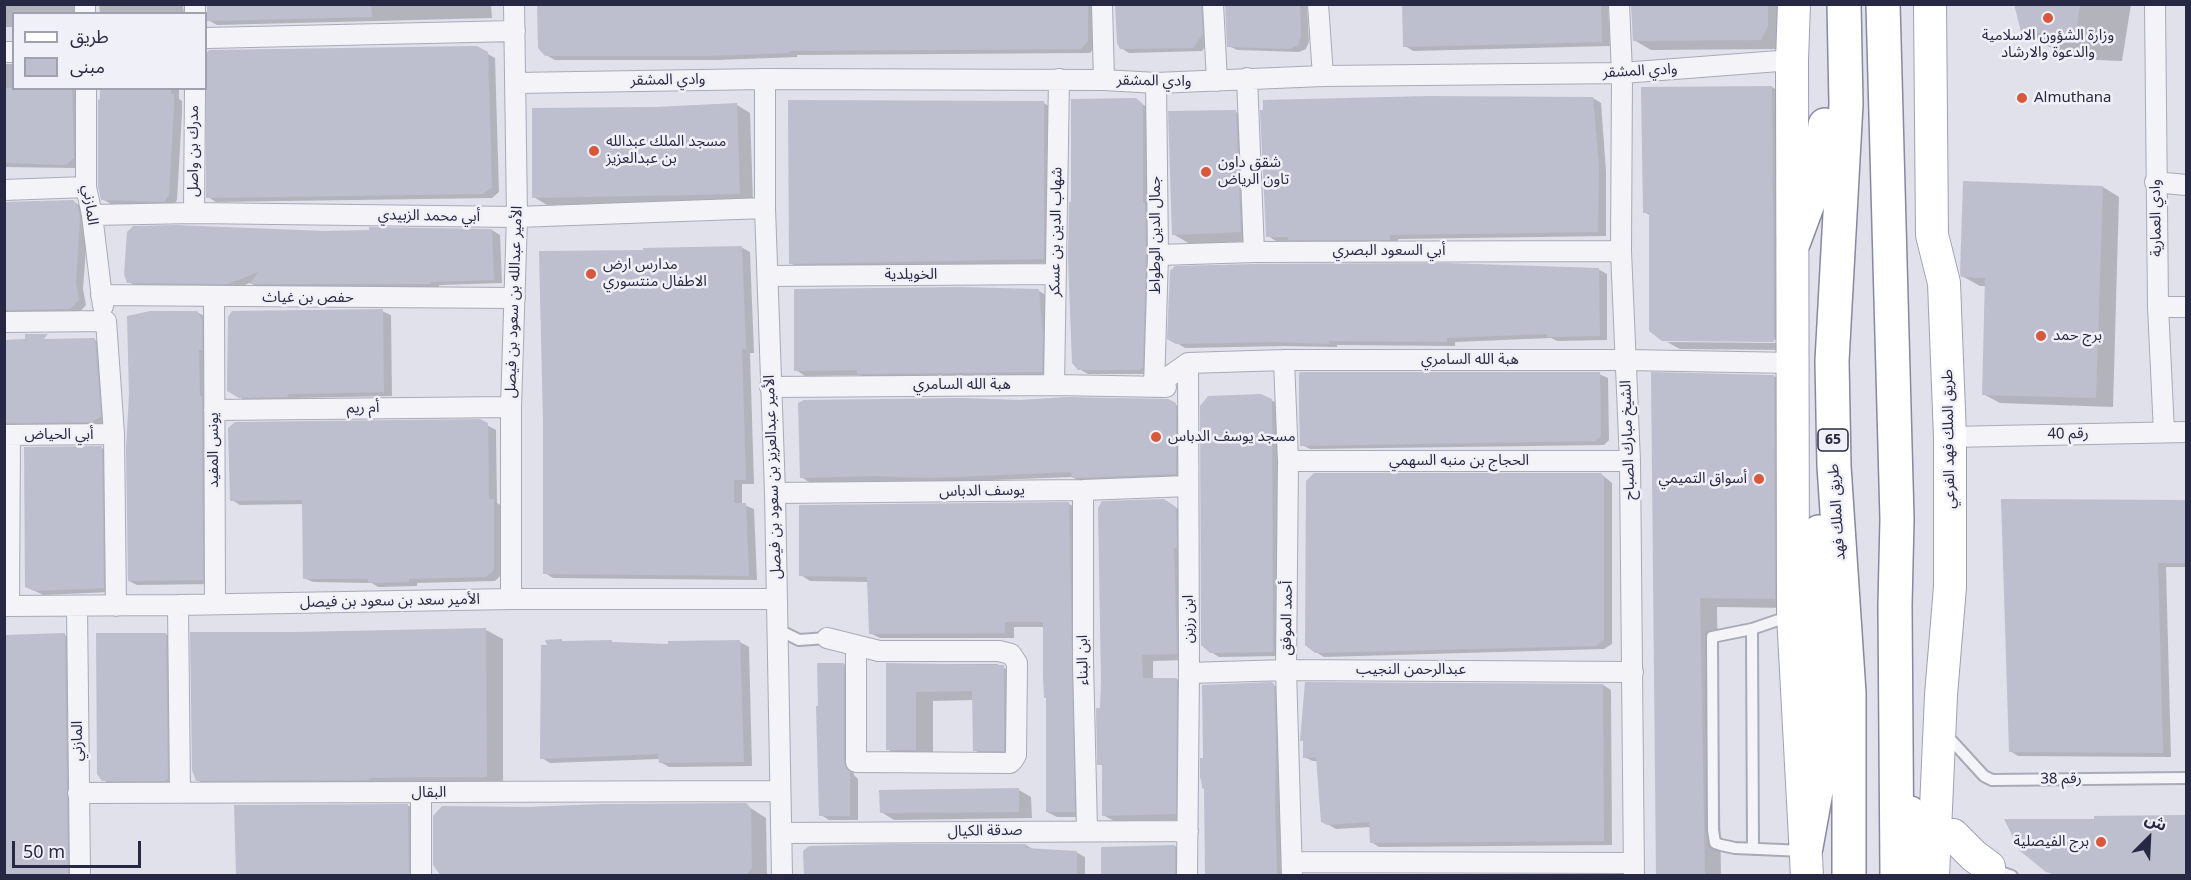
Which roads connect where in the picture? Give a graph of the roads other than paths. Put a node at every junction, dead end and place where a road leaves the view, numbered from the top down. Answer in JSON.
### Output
{"nodes":[{"id":1,"x":514,"y":4,"type":"edge"},
{"id":2,"x":1102,"y":4,"type":"edge"},
{"id":3,"x":1213,"y":4,"type":"edge"},
{"id":4,"x":1318,"y":4,"type":"edge"},
{"id":5,"x":1619,"y":4,"type":"edge"},
{"id":6,"x":1794,"y":4,"type":"edge"},
{"id":7,"x":1883,"y":4,"type":"edge"},
{"id":8,"x":1930,"y":4,"type":"edge"},
{"id":9,"x":2155,"y":4,"type":"edge"},
{"id":10,"x":1844,"y":5,"type":"edge"},
{"id":11,"x":515,"y":31,"type":"junction"},
{"id":12,"x":207,"y":38,"type":"edge"},
{"id":13,"x":1792,"y":60,"type":"junction"},
{"id":14,"x":1623,"y":73,"type":"junction"},
{"id":15,"x":1323,"y":76,"type":"junction"},
{"id":16,"x":1247,"y":78,"type":"junction"},
{"id":17,"x":765,"y":79,"type":"junction"},
{"id":18,"x":1059,"y":79,"type":"junction"},
{"id":19,"x":1104,"y":80,"type":"junction"},
{"id":20,"x":1216,"y":81,"type":"junction"},
{"id":21,"x":515,"y":83,"type":"junction"},
{"id":22,"x":1156,"y":83,"type":"junction"},
{"id":23,"x":86,"y":90,"type":"edge"},
{"id":24,"x":195,"y":90,"type":"edge"},
{"id":25,"x":2155,"y":182,"type":"junction"},
{"id":26,"x":2187,"y":185,"type":"edge"},
{"id":27,"x":86,"y":187,"type":"junction"},
{"id":28,"x":4,"y":190,"type":"edge"},
{"id":29,"x":765,"y":208,"type":"junction"},
{"id":30,"x":194,"y":213,"type":"junction"},
{"id":31,"x":92,"y":216,"type":"junction"},
{"id":32,"x":516,"y":217,"type":"junction"},
{"id":33,"x":1794,"y":241,"type":"junction"},
{"id":34,"x":1621,"y":251,"type":"junction"},
{"id":35,"x":1254,"y":252,"type":"junction"},
{"id":36,"x":1158,"y":255,"type":"junction"},
{"id":37,"x":1055,"y":274,"type":"junction"},
{"id":38,"x":768,"y":276,"type":"junction"},
{"id":39,"x":101,"y":295,"type":"junction"},
{"id":40,"x":214,"y":297,"type":"junction"},
{"id":41,"x":515,"y":298,"type":"junction"},
{"id":42,"x":2158,"y":307,"type":"junction"},
{"id":43,"x":2187,"y":307,"type":"edge"},
{"id":44,"x":4,"y":322,"type":"edge"},
{"id":45,"x":107,"y":330,"type":"junction"},
{"id":46,"x":1284,"y":360,"type":"junction"},
{"id":47,"x":1626,"y":360,"type":"junction"},
{"id":48,"x":1188,"y":363,"type":"junction"},
{"id":49,"x":1794,"y":363,"type":"junction"},
{"id":50,"x":1054,"y":385,"type":"junction"},
{"id":51,"x":1187,"y":386,"type":"junction"},
{"id":52,"x":770,"y":387,"type":"junction"},
{"id":53,"x":1154,"y":387,"type":"junction"},
{"id":54,"x":511,"y":407,"type":"junction"},
{"id":55,"x":214,"y":410,"type":"junction"},
{"id":56,"x":2164,"y":432,"type":"junction"},
{"id":57,"x":2187,"y":432,"type":"edge"},
{"id":58,"x":7,"y":435,"type":"edge"},
{"id":59,"x":114,"y":435,"type":"junction"},
{"id":60,"x":1950,"y":437,"type":"junction"},
{"id":61,"x":1288,"y":460,"type":"junction"},
{"id":62,"x":1630,"y":461,"type":"junction"},
{"id":63,"x":1834,"y":466,"type":"junction"},
{"id":64,"x":1188,"y":486,"type":"junction"},
{"id":65,"x":1083,"y":490,"type":"junction"},
{"id":66,"x":775,"y":493,"type":"junction"},
{"id":67,"x":1950,"y":587,"type":"junction"},
{"id":68,"x":511,"y":599,"type":"junction"},
{"id":69,"x":777,"y":599,"type":"junction"},
{"id":70,"x":215,"y":604,"type":"junction"},
{"id":71,"x":178,"y":605,"type":"junction"},
{"id":72,"x":1895,"y":605,"type":"junction"},
{"id":73,"x":7,"y":606,"type":"edge"},
{"id":74,"x":77,"y":606,"type":"junction"},
{"id":75,"x":116,"y":606,"type":"junction"},
{"id":76,"x":1793,"y":615,"type":"junction"},
{"id":77,"x":777,"y":628,"type":"junction"},
{"id":78,"x":1752,"y":629,"type":"junction"},
{"id":79,"x":827,"y":638,"type":"joint"},
{"id":80,"x":856,"y":646,"type":"junction"},
{"id":81,"x":1286,"y":670,"type":"junction"},
{"id":82,"x":1632,"y":672,"type":"junction"},
{"id":83,"x":1189,"y":673,"type":"junction"},
{"id":84,"x":1952,"y":741,"type":"junction"},
{"id":85,"x":2187,"y":778,"type":"edge"},
{"id":86,"x":780,"y":791,"type":"junction"},
{"id":87,"x":180,"y":792,"type":"junction"},
{"id":88,"x":78,"y":793,"type":"junction"},
{"id":89,"x":421,"y":793,"type":"junction"},
{"id":90,"x":1087,"y":830,"type":"junction"},
{"id":91,"x":1188,"y":831,"type":"junction"},
{"id":92,"x":782,"y":833,"type":"junction"},
{"id":93,"x":1753,"y":849,"type":"junction"},
{"id":94,"x":1806,"y":858,"type":"edge"},
{"id":95,"x":1976,"y":864,"type":"edge"},
{"id":96,"x":1292,"y":869,"type":"edge"},
{"id":97,"x":1634,"y":869,"type":"edge"},
{"id":98,"x":80,"y":876,"type":"edge"},
{"id":99,"x":421,"y":876,"type":"edge"},
{"id":100,"x":782,"y":876,"type":"edge"},
{"id":101,"x":1187,"y":876,"type":"edge"},
{"id":102,"x":1849,"y":876,"type":"edge"},
{"id":103,"x":1897,"y":876,"type":"edge"},
{"id":104,"x":1925,"y":876,"type":"edge"},
{"id":105,"x":1933,"y":876,"type":"edge"}],
"edges":[{"from":1,"to":11,"type":"street","name":"الأمير عبدالله بن سعود بن فيصل"},
{"from":2,"to":19,"type":"street"},
{"from":3,"to":20,"type":"street"},
{"from":4,"to":15,"type":"street"},
{"from":5,"to":14,"type":"street","name":"الشيخ مبارك الصباح"},
{"from":6,"to":13,"type":"main road"},
{"from":7,"to":72,"type":"highway"},
{"from":8,"to":60,"type":"main road","name":"طريق الملك فهد الفرعي"},
{"from":9,"to":25,"type":"street","name":"وادي العمارية"},
{"from":10,"to":33,"type":"highway"},
{"from":10,"to":63,"type":"highway","name":"طريق الملك فهد","number":"65"},
{"from":11,"to":12,"type":"street"},
{"from":11,"to":21,"type":"street","name":"الأمير عبدالله بن سعود بن فيصل"},
{"from":13,"to":14,"type":"street","name":"وادي المشقر"},
{"from":13,"to":33,"type":"main road"},
{"from":14,"to":15,"type":"street","name":"وادي المشقر"},
{"from":14,"to":34,"type":"street","name":"الشيخ مبارك الصباح"},
{"from":15,"to":16,"type":"street","name":"وادي المشقر"},
{"from":16,"to":20,"type":"street","name":"وادي المشقر"},
{"from":16,"to":35,"type":"street"},
{"from":17,"to":18,"type":"street","name":"وادي المشقر"},
{"from":17,"to":21,"type":"street","name":"وادي المشقر"},
{"from":17,"to":29,"type":"street","name":"الأمير عبدالعزيز بن سعود بن فيصل"},
{"from":18,"to":19,"type":"street","name":"وادي المشقر"},
{"from":18,"to":37,"type":"street","name":"شهاب الدين بن عسكر"},
{"from":19,"to":22,"type":"street","name":"وادي المشقر"},
{"from":20,"to":22,"type":"street","name":"وادي المشقر"},
{"from":21,"to":32,"type":"street","name":"الأمير عبدالله بن سعود بن فيصل"},
{"from":22,"to":36,"type":"street","name":"جمال الدين الوطواط"},
{"from":23,"to":27,"type":"street","name":"المازني"},
{"from":24,"to":30,"type":"street","name":"مدرك بن واصل"},
{"from":25,"to":26,"type":"street"},
{"from":25,"to":42,"type":"street","name":"وادي العمارية"},
{"from":27,"to":28,"type":"street"},
{"from":27,"to":31,"type":"street","name":"المازني"},
{"from":29,"to":32,"type":"street","name":"أبي محمد الزبيدي"},
{"from":29,"to":38,"type":"street","name":"الأمير عبدالعزيز بن سعود بن فيصل"},
{"from":30,"to":31,"type":"street","name":"أبي محمد الزبيدي"},
{"from":30,"to":32,"type":"street","name":"أبي محمد الزبيدي"},
{"from":31,"to":39,"type":"street","name":"المازني"},
{"from":32,"to":41,"type":"street","name":"الأمير عبدالله بن سعود بن فيصل"},
{"from":33,"to":49,"type":"main road"},
{"from":34,"to":35,"type":"street","name":"أبي السعود البصري"},
{"from":34,"to":47,"type":"street","name":"الشيخ مبارك الصباح"},
{"from":35,"to":36,"type":"street","name":"أبي السعود البصري"},
{"from":36,"to":53,"type":"street","name":"جمال الدين الوطواط"},
{"from":37,"to":38,"type":"street","name":"الخويلدية"},
{"from":37,"to":50,"type":"street","name":"شهاب الدين بن عسكر"},
{"from":38,"to":52,"type":"street","name":"الأمير عبدالعزيز بن سعود بن فيصل"},
{"from":39,"to":40,"type":"street","name":"حفص بن غياث"},
{"from":39,"to":45,"type":"street","name":"المازني"},
{"from":40,"to":41,"type":"street","name":"حفص بن غياث"},
{"from":40,"to":55,"type":"street","name":"يونس المفيد"},
{"from":41,"to":54,"type":"street","name":"الأمير عبدالله بن سعود بن فيصل"},
{"from":42,"to":43,"type":"street"},
{"from":42,"to":56,"type":"street","name":"وادي العمارية"},
{"from":44,"to":45,"type":"street"},
{"from":45,"to":59,"type":"street","name":"المازني"},
{"from":46,"to":47,"type":"street","name":"هبة الله السامري"},
{"from":46,"to":48,"type":"street","name":"هبة الله السامري"},
{"from":46,"to":61,"type":"street","name":"أحمد الموفق"},
{"from":47,"to":49,"type":"street","name":"هبة الله السامري"},
{"from":47,"to":62,"type":"street","name":"الشيخ مبارك الصباح"},
{"from":48,"to":51,"type":"street","name":"ابن رزين"},
{"from":48,"to":53,"type":"street"},
{"from":49,"to":76,"type":"main road"},
{"from":50,"to":52,"type":"street","name":"هبة الله السامري"},
{"from":50,"to":53,"type":"street","name":"هبة الله السامري"},
{"from":51,"to":53,"type":"street","name":"هبة الله السامري"},
{"from":51,"to":64,"type":"street","name":"ابن رزين"},
{"from":52,"to":66,"type":"street","name":"الأمير عبدالعزيز بن سعود بن فيصل"},
{"from":54,"to":55,"type":"street","name":"أم ريم"},
{"from":54,"to":68,"type":"street","name":"الأمير عبدالله بن سعود بن فيصل"},
{"from":55,"to":70,"type":"street","name":"يونس المفيد"},
{"from":56,"to":57,"type":"street","name":"رقم 40"},
{"from":56,"to":60,"type":"street","name":"رقم 40"},
{"from":58,"to":59,"type":"street","name":"أبي الحياض"},
{"from":58,"to":73,"type":"street"},
{"from":59,"to":75,"type":"street","name":"المازني"},
{"from":60,"to":67,"type":"main road","name":"طريق الملك فهد الفرعي"},
{"from":61,"to":62,"type":"street","name":"الحجاج بن منبه السهمي"},
{"from":61,"to":81,"type":"street","name":"أحمد الموفق"},
{"from":62,"to":82,"type":"street","name":"الشيخ مبارك الصباح"},
{"from":63,"to":94,"type":"highway"},
{"from":63,"to":102,"type":"highway","name":"طريق الملك فهد","number":"65"},
{"from":64,"to":65,"type":"street","name":"يوسف الدباس"},
{"from":64,"to":83,"type":"street","name":"ابن رزين"},
{"from":65,"to":66,"type":"street","name":"يوسف الدباس"},
{"from":65,"to":90,"type":"street","name":"ابن البناء"},
{"from":66,"to":69,"type":"street","name":"الأمير عبدالعزيز بن سعود بن فيصل"},
{"from":67,"to":84,"type":"main road"},
{"from":67,"to":105,"type":"main road","name":"طريق الملك فهد الفرعي"},
{"from":68,"to":69,"type":"street","name":"الأمير سعد بن سعود بن فيصل"},
{"from":68,"to":70,"type":"street","name":"الأمير سعد بن سعود بن فيصل"},
{"from":69,"to":77,"type":"street","name":"الأمير عبدالعزيز بن سعود بن فيصل"},
{"from":70,"to":71,"type":"street","name":"الأمير سعد بن سعود بن فيصل"},
{"from":71,"to":75,"type":"street","name":"الأمير سعد بن سعود بن فيصل"},
{"from":71,"to":87,"type":"street"},
{"from":72,"to":103,"type":"highway"},
{"from":72,"to":104,"type":"highway"},
{"from":73,"to":74,"type":"street","name":"الأمير سعد بن سعود بن فيصل"},
{"from":74,"to":75,"type":"street","name":"الأمير سعد بن سعود بن فيصل"},
{"from":74,"to":88,"type":"street","name":"المازني"},
{"from":76,"to":78,"type":"lane"},
{"from":76,"to":94,"type":"main road"},
{"from":77,"to":79,"type":"lane"},
{"from":77,"to":86,"type":"street","name":"الأمير عبدالعزيز بن سعود بن فيصل"},
{"from":78,"to":93,"type":"lane"},
{"from":78,"to":93,"type":"lane"},
{"from":79,"to":80,"type":"street"},
{"from":80,"to":80,"type":"street"},
{"from":81,"to":82,"type":"street","name":"عبدالرحمن النجيب"},
{"from":81,"to":83,"type":"street","name":"عبدالرحمن النجيب"},
{"from":81,"to":96,"type":"street","name":"أحمد الموفق"},
{"from":82,"to":97,"type":"street","name":"الشيخ مبارك الصباح"},
{"from":83,"to":91,"type":"street","name":"ابن رزين"},
{"from":84,"to":85,"type":"lane","name":"رقم 38"},
{"from":84,"to":95,"type":"main road"},
{"from":86,"to":89,"type":"street","name":"البقال"},
{"from":86,"to":92,"type":"street","name":"الأمير عبدالعزيز بن سعود بن فيصل"},
{"from":87,"to":88,"type":"street","name":"البقال"},
{"from":87,"to":89,"type":"street","name":"البقال"},
{"from":88,"to":98,"type":"street","name":"المازني"},
{"from":89,"to":99,"type":"street"},
{"from":90,"to":91,"type":"street","name":"صدقة الكيال"},
{"from":90,"to":92,"type":"street","name":"صدقة الكيال"},
{"from":91,"to":101,"type":"street","name":"ابن رزين"},
{"from":92,"to":100,"type":"street","name":"الأمير عبدالعزيز بن سعود بن فيصل"},
{"from":93,"to":94,"type":"lane"},
{"from":96,"to":97,"type":"street"}]}
